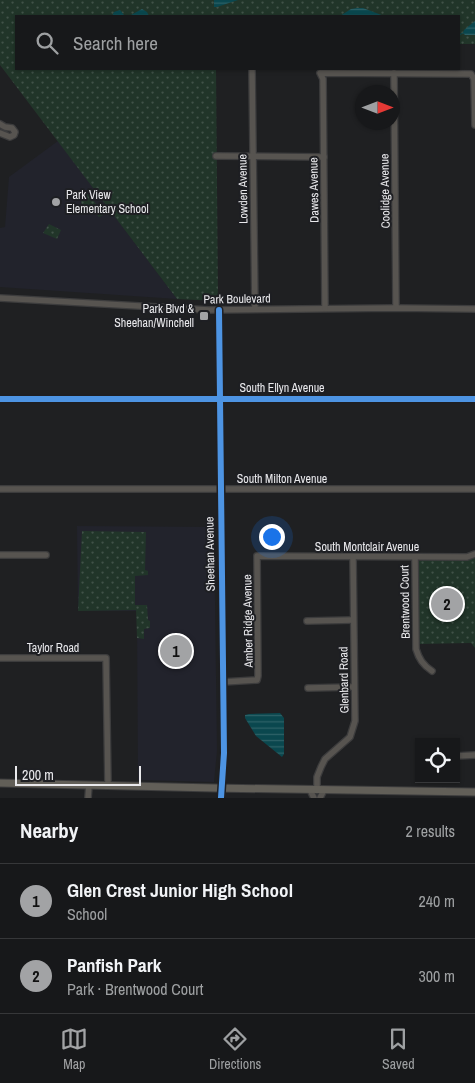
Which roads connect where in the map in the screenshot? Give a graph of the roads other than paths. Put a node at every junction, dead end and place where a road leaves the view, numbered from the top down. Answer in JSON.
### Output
{"nodes":[{"id":1,"x":252,"y":70,"type":"edge"},
{"id":2,"x":394,"y":73,"type":"junction"},
{"id":3,"x":0,"y":124,"type":"edge"},
{"id":4,"x":475,"y":126,"type":"edge"},
{"id":5,"x":0,"y":133,"type":"edge"},
{"id":6,"x":216,"y":156,"type":"dead end"},
{"id":7,"x":253,"y":156,"type":"junction"},
{"id":8,"x":324,"y":157,"type":"junction"},
{"id":9,"x":0,"y":298,"type":"edge"},
{"id":10,"x":325,"y":308,"type":"junction"},
{"id":11,"x":396,"y":308,"type":"junction"},
{"id":12,"x":255,"y":309,"type":"junction"},
{"id":13,"x":475,"y":309,"type":"edge"},
{"id":14,"x":219,"y":310,"type":"junction"},
{"id":15,"x":0,"y":399,"type":"edge"},
{"id":16,"x":219,"y":399,"type":"junction"},
{"id":17,"x":475,"y":399,"type":"edge"},
{"id":18,"x":0,"y":489,"type":"edge"},
{"id":19,"x":220,"y":489,"type":"junction"},
{"id":20,"x":475,"y":489,"type":"edge"},
{"id":21,"x":475,"y":554,"type":"edge"},
{"id":22,"x":0,"y":555,"type":"edge"},
{"id":23,"x":46,"y":555,"type":"dead end"},
{"id":24,"x":257,"y":556,"type":"joint"},
{"id":25,"x":353,"y":556,"type":"junction"},
{"id":26,"x":415,"y":556,"type":"junction"},
{"id":27,"x":307,"y":620,"type":"dead end"},
{"id":28,"x":353,"y":620,"type":"junction"},
{"id":29,"x":0,"y":658,"type":"edge"},
{"id":30,"x":432,"y":671,"type":"dead end"},
{"id":31,"x":223,"y":682,"type":"junction"},
{"id":32,"x":354,"y":687,"type":"junction"},
{"id":33,"x":308,"y":688,"type":"dead end"},
{"id":34,"x":475,"y":755,"type":"edge"},
{"id":35,"x":460,"y":756,"type":"edge"},
{"id":36,"x":0,"y":782,"type":"edge"},
{"id":37,"x":88,"y":785,"type":"junction"},
{"id":38,"x":108,"y":785,"type":"junction"},
{"id":39,"x":222,"y":788,"type":"junction"},
{"id":40,"x":317,"y":790,"type":"junction"},
{"id":41,"x":475,"y":792,"type":"edge"},
{"id":42,"x":429,"y":795,"type":"edge"},
{"id":43,"x":88,"y":798,"type":"edge"},
{"id":44,"x":221,"y":798,"type":"edge"},
{"id":45,"x":314,"y":798,"type":"edge"},
{"id":46,"x":320,"y":798,"type":"edge"}],
"edges":[{"from":1,"to":7,"type":"street","name":"Lowden Avenue"},
{"from":2,"to":4,"type":"street"},
{"from":2,"to":8,"type":"street","name":"Dawes Avenue"},
{"from":2,"to":11,"type":"street","name":"Coolidge Avenue"},
{"from":3,"to":5,"type":"street"},
{"from":6,"to":7,"type":"street"},
{"from":7,"to":8,"type":"street"},
{"from":7,"to":12,"type":"street","name":"Lowden Avenue"},
{"from":8,"to":10,"type":"street","name":"Dawes Avenue"},
{"from":9,"to":14,"type":"street","name":"Park Boulevard"},
{"from":10,"to":11,"type":"street","name":"Park Boulevard"},
{"from":10,"to":12,"type":"street","name":"Park Boulevard"},
{"from":11,"to":13,"type":"street","name":"Park Boulevard"},
{"from":12,"to":14,"type":"street","name":"Park Boulevard"},
{"from":14,"to":16,"type":"street","name":"Sheehan Avenue"},
{"from":15,"to":16,"type":"street","name":"South Ellyn Avenue"},
{"from":16,"to":17,"type":"street","name":"South Ellyn Avenue"},
{"from":16,"to":19,"type":"street","name":"Sheehan Avenue"},
{"from":18,"to":19,"type":"street","name":"South Milton Avenue"},
{"from":19,"to":20,"type":"street","name":"South Milton Avenue"},
{"from":19,"to":31,"type":"street","name":"Sheehan Avenue"},
{"from":21,"to":26,"type":"street","name":"South Montclair Avenue"},
{"from":22,"to":23,"type":"street"},
{"from":24,"to":25,"type":"street","name":"South Montclair Avenue"},
{"from":24,"to":31,"type":"street","name":"Amber Ridge Avenue"},
{"from":25,"to":26,"type":"street","name":"South Montclair Avenue"},
{"from":25,"to":28,"type":"street","name":"Glenbard Road"},
{"from":26,"to":30,"type":"street","name":"Brentwood Court"},
{"from":27,"to":28,"type":"street"},
{"from":28,"to":32,"type":"street","name":"Glenbard Road"},
{"from":29,"to":38,"type":"street","name":"Taylor Road"},
{"from":31,"to":39,"type":"street","name":"Sheehan Avenue"},
{"from":32,"to":33,"type":"street"},
{"from":32,"to":40,"type":"street","name":"Glenbard Road"},
{"from":34,"to":35,"type":"street"},
{"from":36,"to":37,"type":"main road"},
{"from":37,"to":38,"type":"main road"},
{"from":37,"to":43,"type":"street"},
{"from":38,"to":39,"type":"main road"},
{"from":39,"to":40,"type":"main road"},
{"from":39,"to":44,"type":"street","name":"Sheehan Avenue"},
{"from":40,"to":42,"type":"main road"},
{"from":40,"to":45,"type":"street"},
{"from":40,"to":46,"type":"street","name":"Glenbard Road"},
{"from":41,"to":42,"type":"main road"}]}
